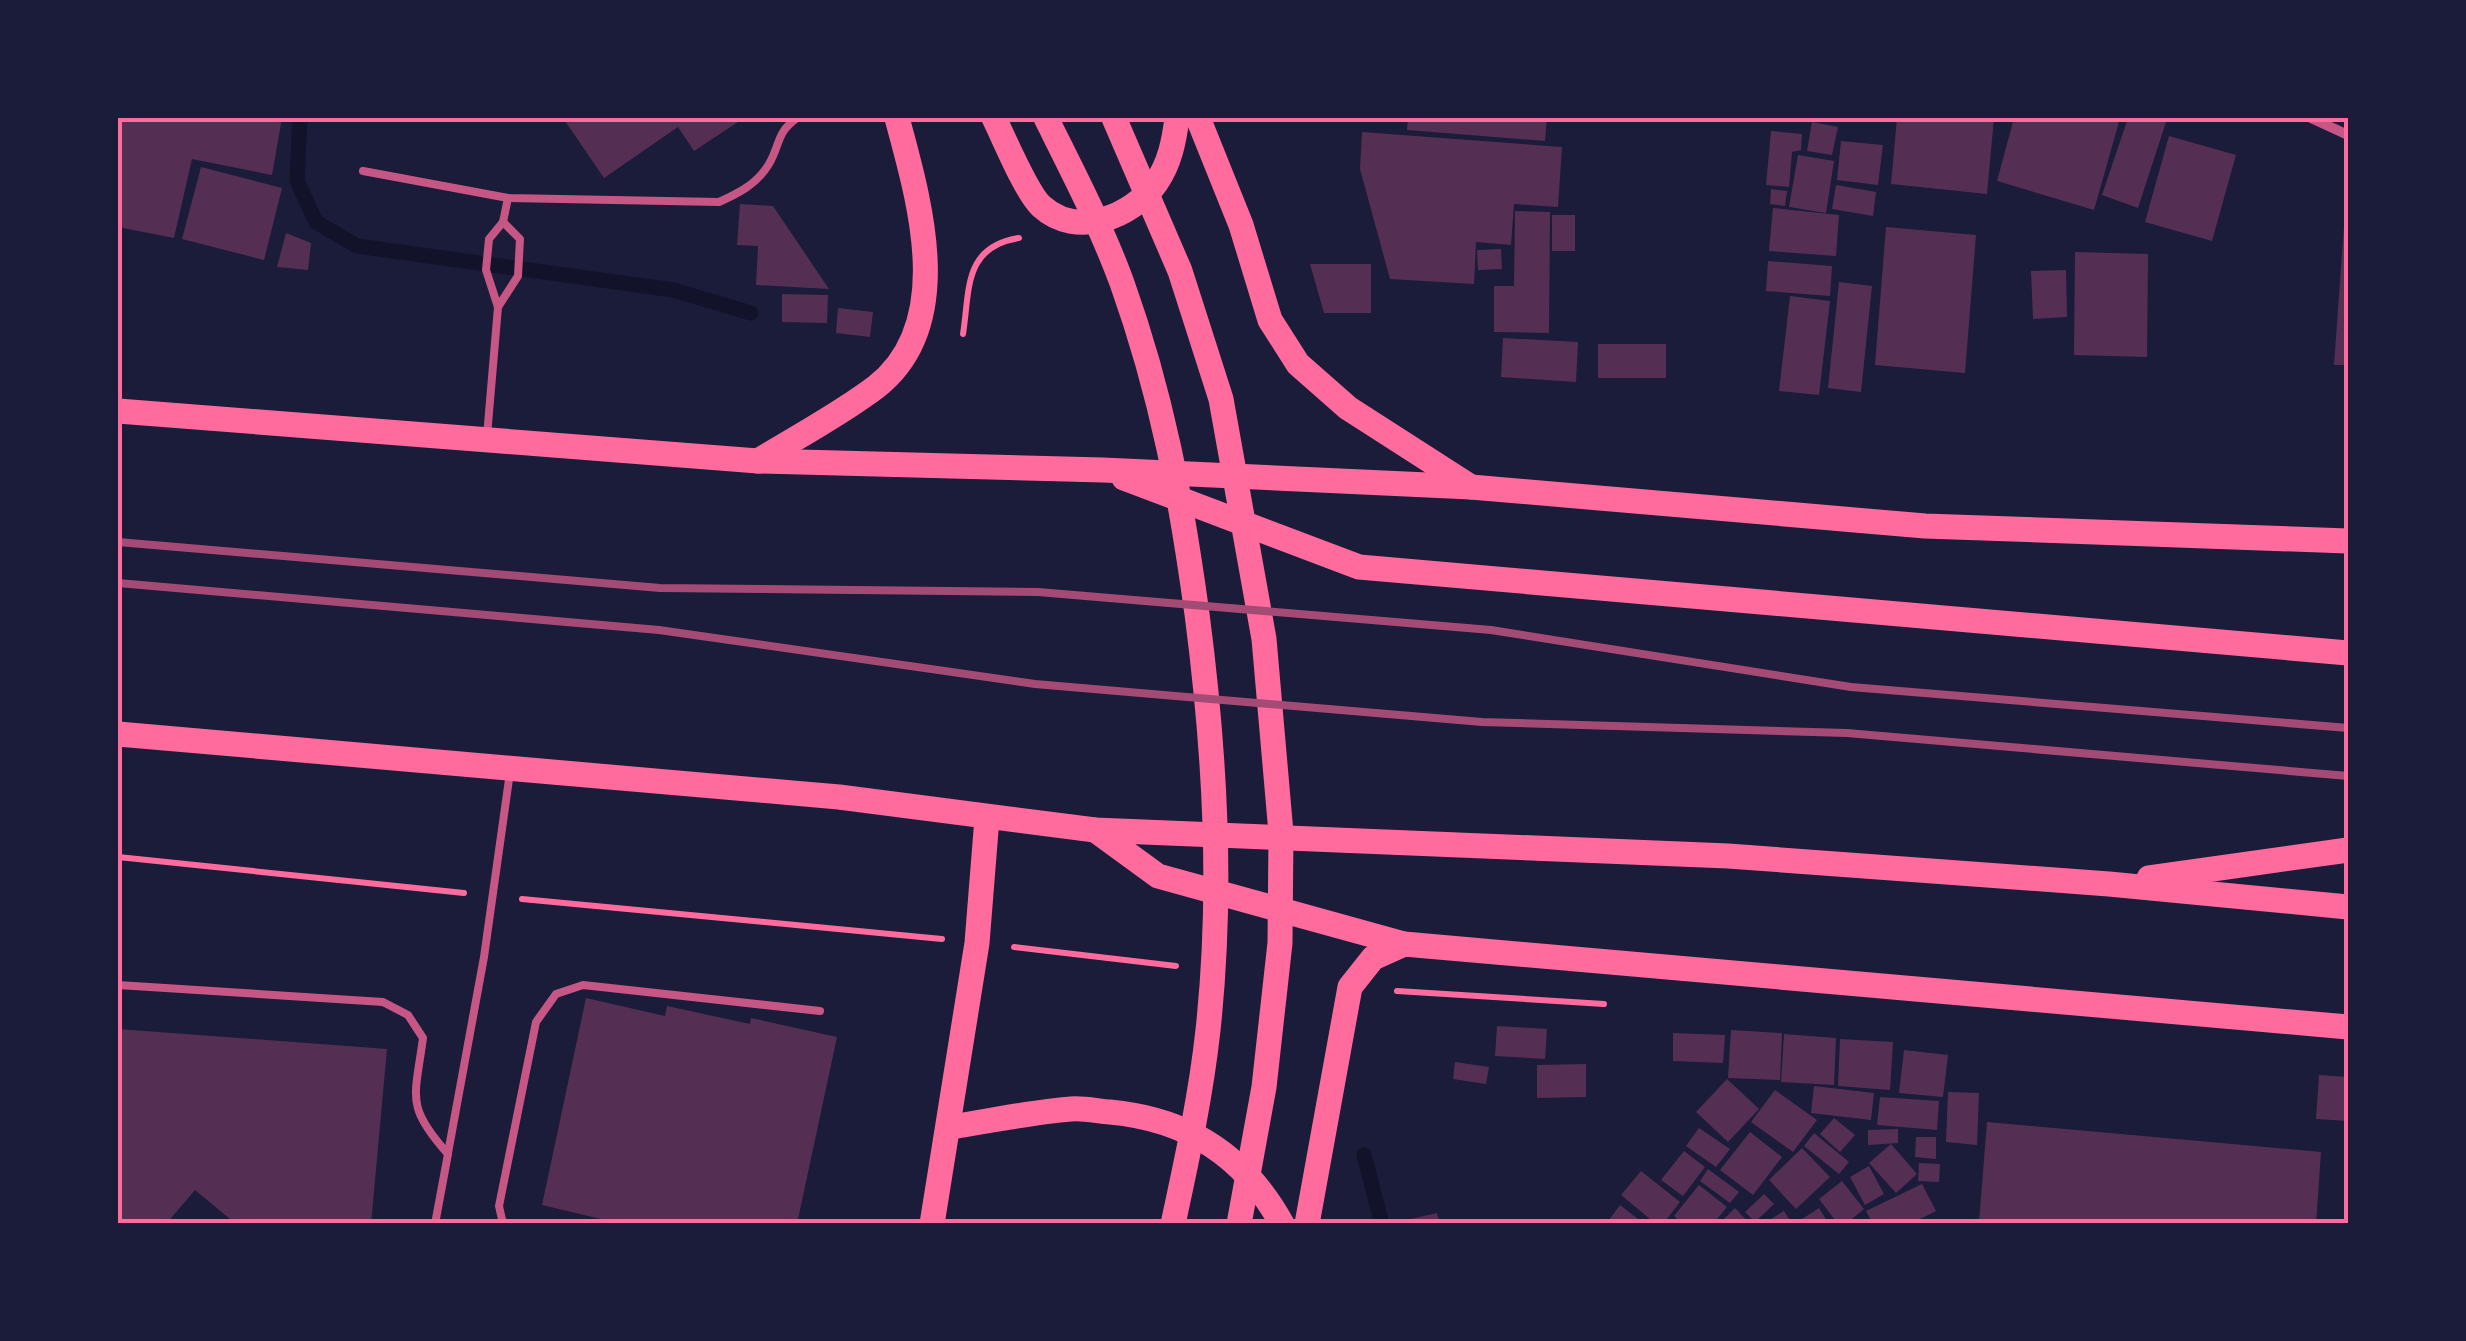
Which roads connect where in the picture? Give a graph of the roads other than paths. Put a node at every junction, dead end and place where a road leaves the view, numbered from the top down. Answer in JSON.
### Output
{"nodes":[{"id":1,"x":774,"y":118,"type":"edge"},
{"id":2,"x":797,"y":118,"type":"edge"},
{"id":3,"x":896,"y":118,"type":"edge"},
{"id":4,"x":994,"y":118,"type":"edge"},
{"id":5,"x":1046,"y":118,"type":"edge"},
{"id":6,"x":1114,"y":118,"type":"edge"},
{"id":7,"x":1177,"y":118,"type":"edge"},
{"id":8,"x":1198,"y":118,"type":"edge"},
{"id":9,"x":2310,"y":118,"type":"edge"},
{"id":10,"x":782,"y":128,"type":"junction"},
{"id":11,"x":2348,"y":134,"type":"edge"},
{"id":12,"x":363,"y":171,"type":"dead end"},
{"id":13,"x":508,"y":198,"type":"junction"},
{"id":14,"x":504,"y":222,"type":"junction"},
{"id":15,"x":498,"y":307,"type":"junction"},
{"id":16,"x":118,"y":412,"type":"edge"},
{"id":17,"x":486,"y":440,"type":"junction"},
{"id":18,"x":758,"y":461,"type":"junction"},
{"id":19,"x":1104,"y":470,"type":"junction"},
{"id":20,"x":1471,"y":487,"type":"junction"},
{"id":21,"x":2348,"y":540,"type":"edge"},
{"id":22,"x":2348,"y":653,"type":"edge"},
{"id":23,"x":118,"y":734,"type":"edge"},
{"id":24,"x":511,"y":768,"type":"junction"},
{"id":25,"x":986,"y":818,"type":"junction"},
{"id":26,"x":1095,"y":830,"type":"junction"},
{"id":27,"x":2348,"y":850,"type":"edge"},
{"id":28,"x":2109,"y":884,"type":"junction"},
{"id":29,"x":2348,"y":907,"type":"edge"},
{"id":30,"x":1404,"y":944,"type":"junction"},
{"id":31,"x":118,"y":985,"type":"edge"},
{"id":32,"x":820,"y":1012,"type":"dead end"},
{"id":33,"x":2348,"y":1027,"type":"edge"},
{"id":34,"x":950,"y":1128,"type":"junction"},
{"id":35,"x":448,"y":1154,"type":"junction"},
{"id":36,"x":435,"y":1224,"type":"edge"},
{"id":37,"x":503,"y":1224,"type":"edge"},
{"id":38,"x":932,"y":1224,"type":"edge"},
{"id":39,"x":1173,"y":1224,"type":"edge"},
{"id":40,"x":1239,"y":1224,"type":"edge"},
{"id":41,"x":1282,"y":1224,"type":"edge"},
{"id":42,"x":1308,"y":1224,"type":"edge"}],
"edges":[{"from":1,"to":10,"type":"lane"},
{"from":2,"to":10,"type":"lane"},
{"from":3,"to":18,"type":"main road"},
{"from":4,"to":7,"type":"main road"},
{"from":5,"to":39,"type":"main road"},
{"from":6,"to":40,"type":"main road"},
{"from":8,"to":20,"type":"main road"},
{"from":9,"to":11,"type":"street"},
{"from":10,"to":13,"type":"lane"},
{"from":12,"to":13,"type":"lane"},
{"from":13,"to":14,"type":"lane"},
{"from":14,"to":15,"type":"lane"},
{"from":14,"to":15,"type":"lane"},
{"from":15,"to":17,"type":"lane"},
{"from":16,"to":17,"type":"main road"},
{"from":17,"to":18,"type":"main road"},
{"from":18,"to":19,"type":"main road"},
{"from":19,"to":20,"type":"main road"},
{"from":19,"to":22,"type":"main road"},
{"from":20,"to":21,"type":"main road"},
{"from":23,"to":24,"type":"main road"},
{"from":24,"to":25,"type":"main road"},
{"from":24,"to":35,"type":"lane"},
{"from":25,"to":26,"type":"main road"},
{"from":25,"to":34,"type":"main road"},
{"from":26,"to":28,"type":"main road"},
{"from":26,"to":30,"type":"main road"},
{"from":27,"to":28,"type":"main road"},
{"from":28,"to":29,"type":"main road"},
{"from":30,"to":33,"type":"main road"},
{"from":30,"to":42,"type":"main road"},
{"from":31,"to":35,"type":"lane"},
{"from":32,"to":37,"type":"lane"},
{"from":34,"to":38,"type":"main road"},
{"from":34,"to":41,"type":"main road"},
{"from":35,"to":36,"type":"lane"}]}
